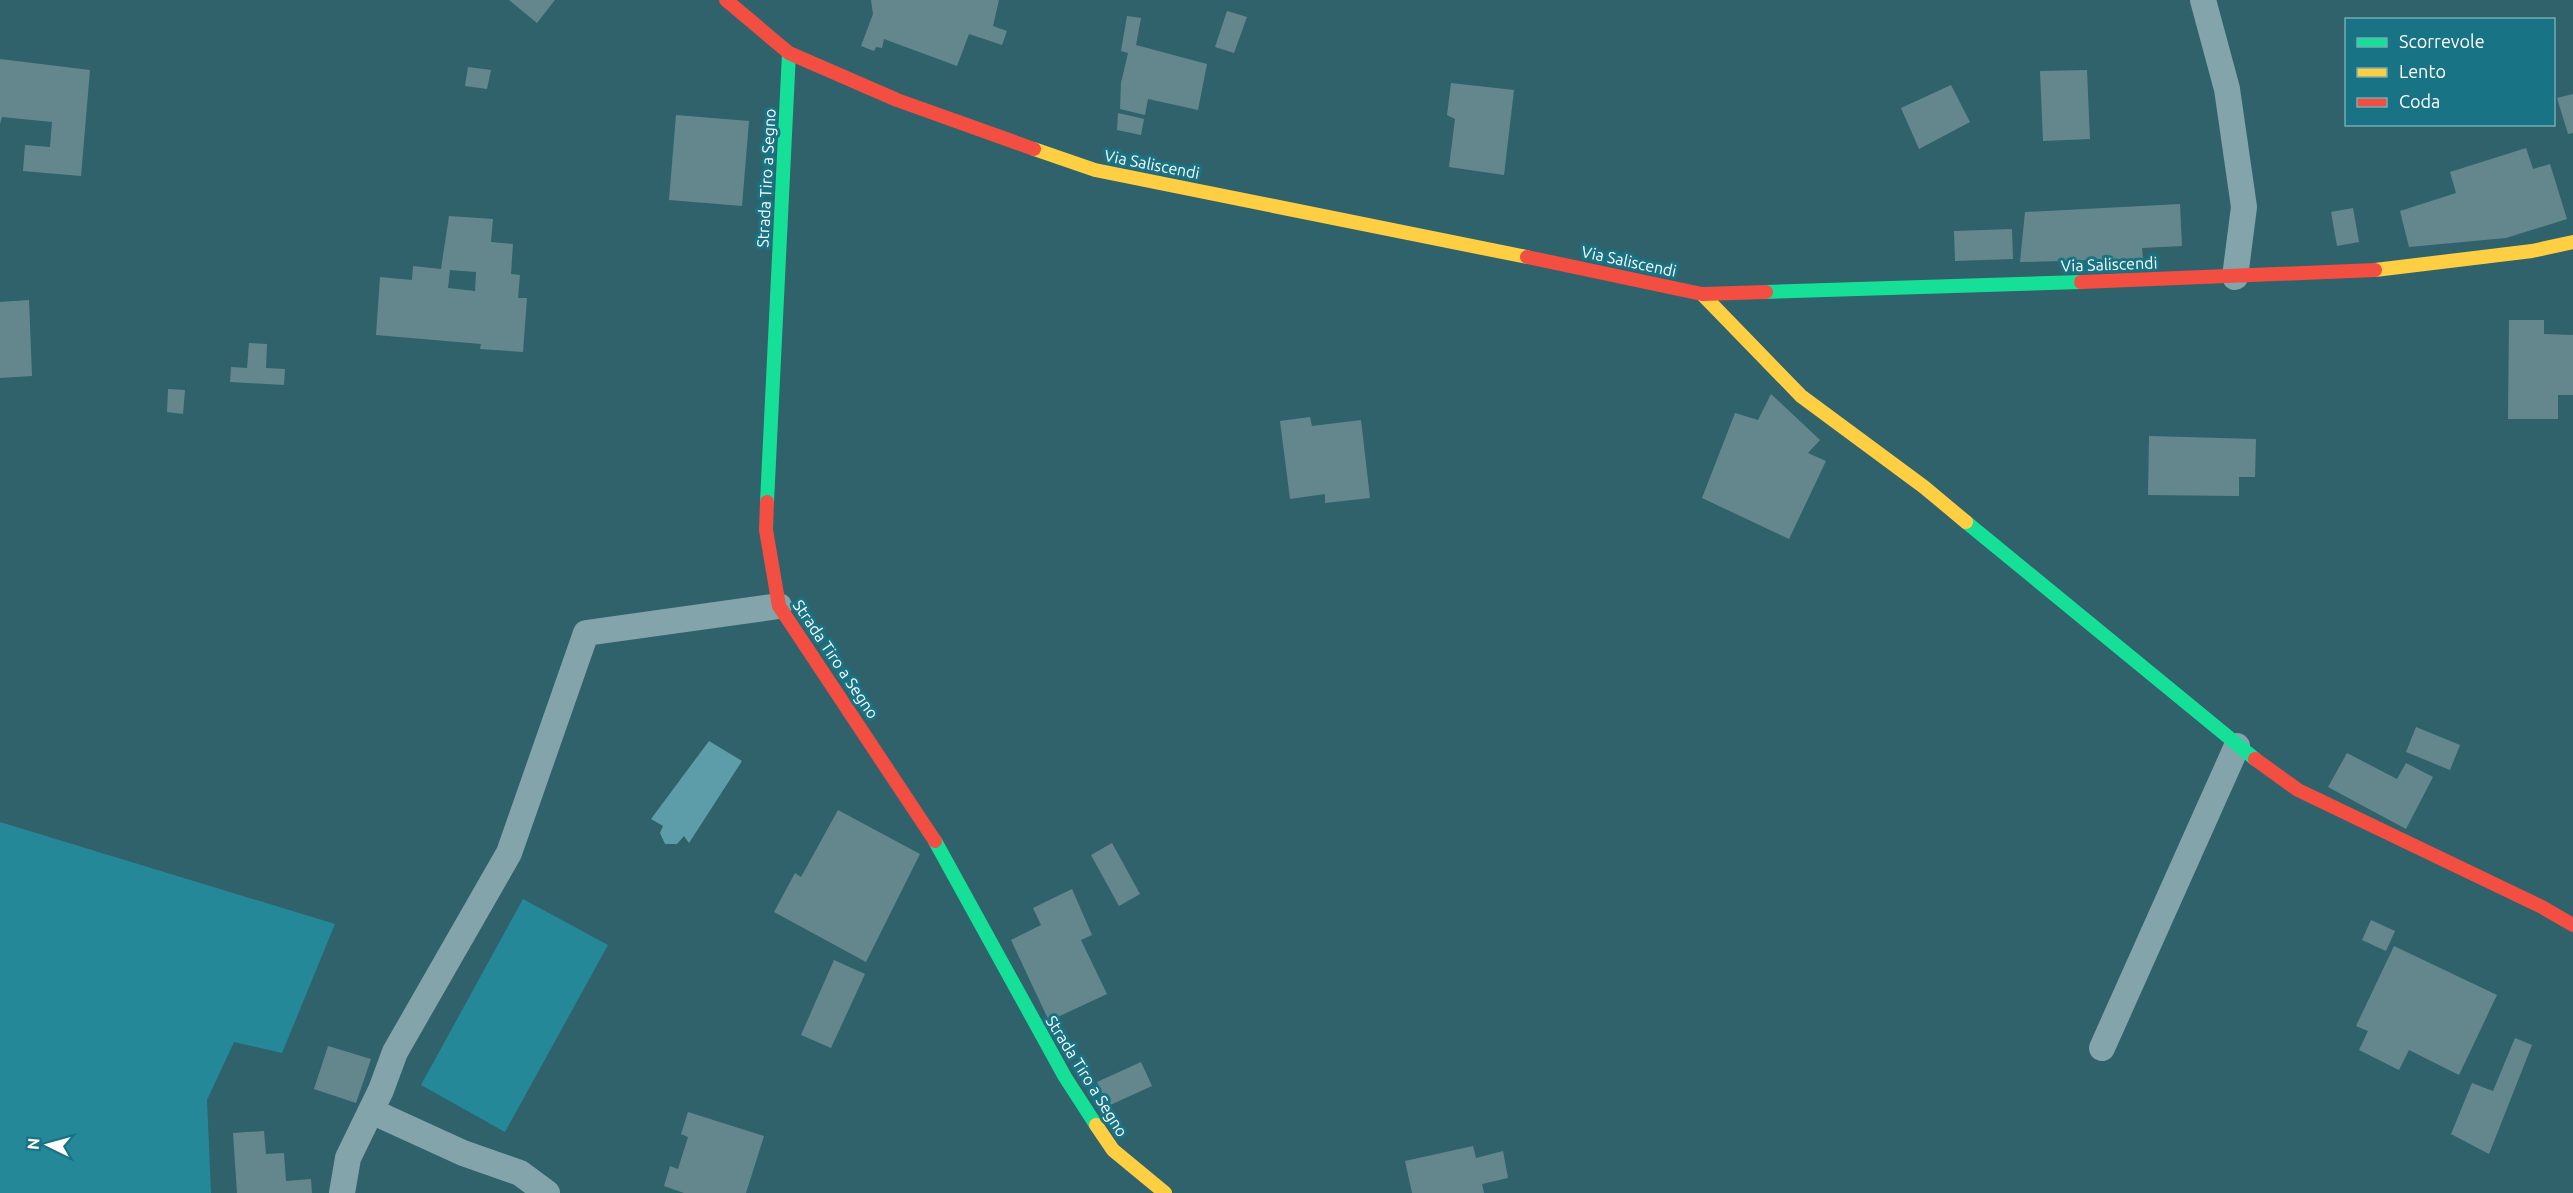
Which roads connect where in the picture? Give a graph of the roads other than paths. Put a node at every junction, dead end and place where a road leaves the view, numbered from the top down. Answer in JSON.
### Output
{"nodes":[{"id":1,"x":726,"y":0,"type":"edge"},
{"id":2,"x":2203,"y":0,"type":"edge"},
{"id":3,"x":789,"y":53,"type":"junction"},
{"id":4,"x":2573,"y":243,"type":"edge"},
{"id":5,"x":2235,"y":277,"type":"junction"},
{"id":6,"x":1702,"y":294,"type":"junction"},
{"id":7,"x":779,"y":606,"type":"junction"},
{"id":8,"x":2237,"y":746,"type":"junction"},
{"id":9,"x":2573,"y":925,"type":"edge"},
{"id":10,"x":2102,"y":1048,"type":"dead end"},
{"id":11,"x":371,"y":1111,"type":"junction"},
{"id":12,"x":342,"y":1193,"type":"edge"},
{"id":13,"x":547,"y":1193,"type":"edge"},
{"id":14,"x":1165,"y":1193,"type":"edge"}],
"edges":[{"from":1,"to":3,"type":"street","name":"Via Saliscendi"},
{"from":2,"to":5,"type":"lane"},
{"from":3,"to":6,"type":"street","name":"Via Saliscendi"},
{"from":3,"to":7,"type":"street","name":"Strada Tiro a Segno"},
{"from":4,"to":5,"type":"street","name":"Via Saliscendi"},
{"from":5,"to":6,"type":"street","name":"Via Saliscendi"},
{"from":6,"to":8,"type":"street"},
{"from":7,"to":11,"type":"lane"},
{"from":7,"to":14,"type":"street","name":"Strada Tiro a Segno"},
{"from":8,"to":9,"type":"street"},
{"from":8,"to":10,"type":"lane"},
{"from":11,"to":12,"type":"lane"},
{"from":11,"to":13,"type":"lane"}]}
